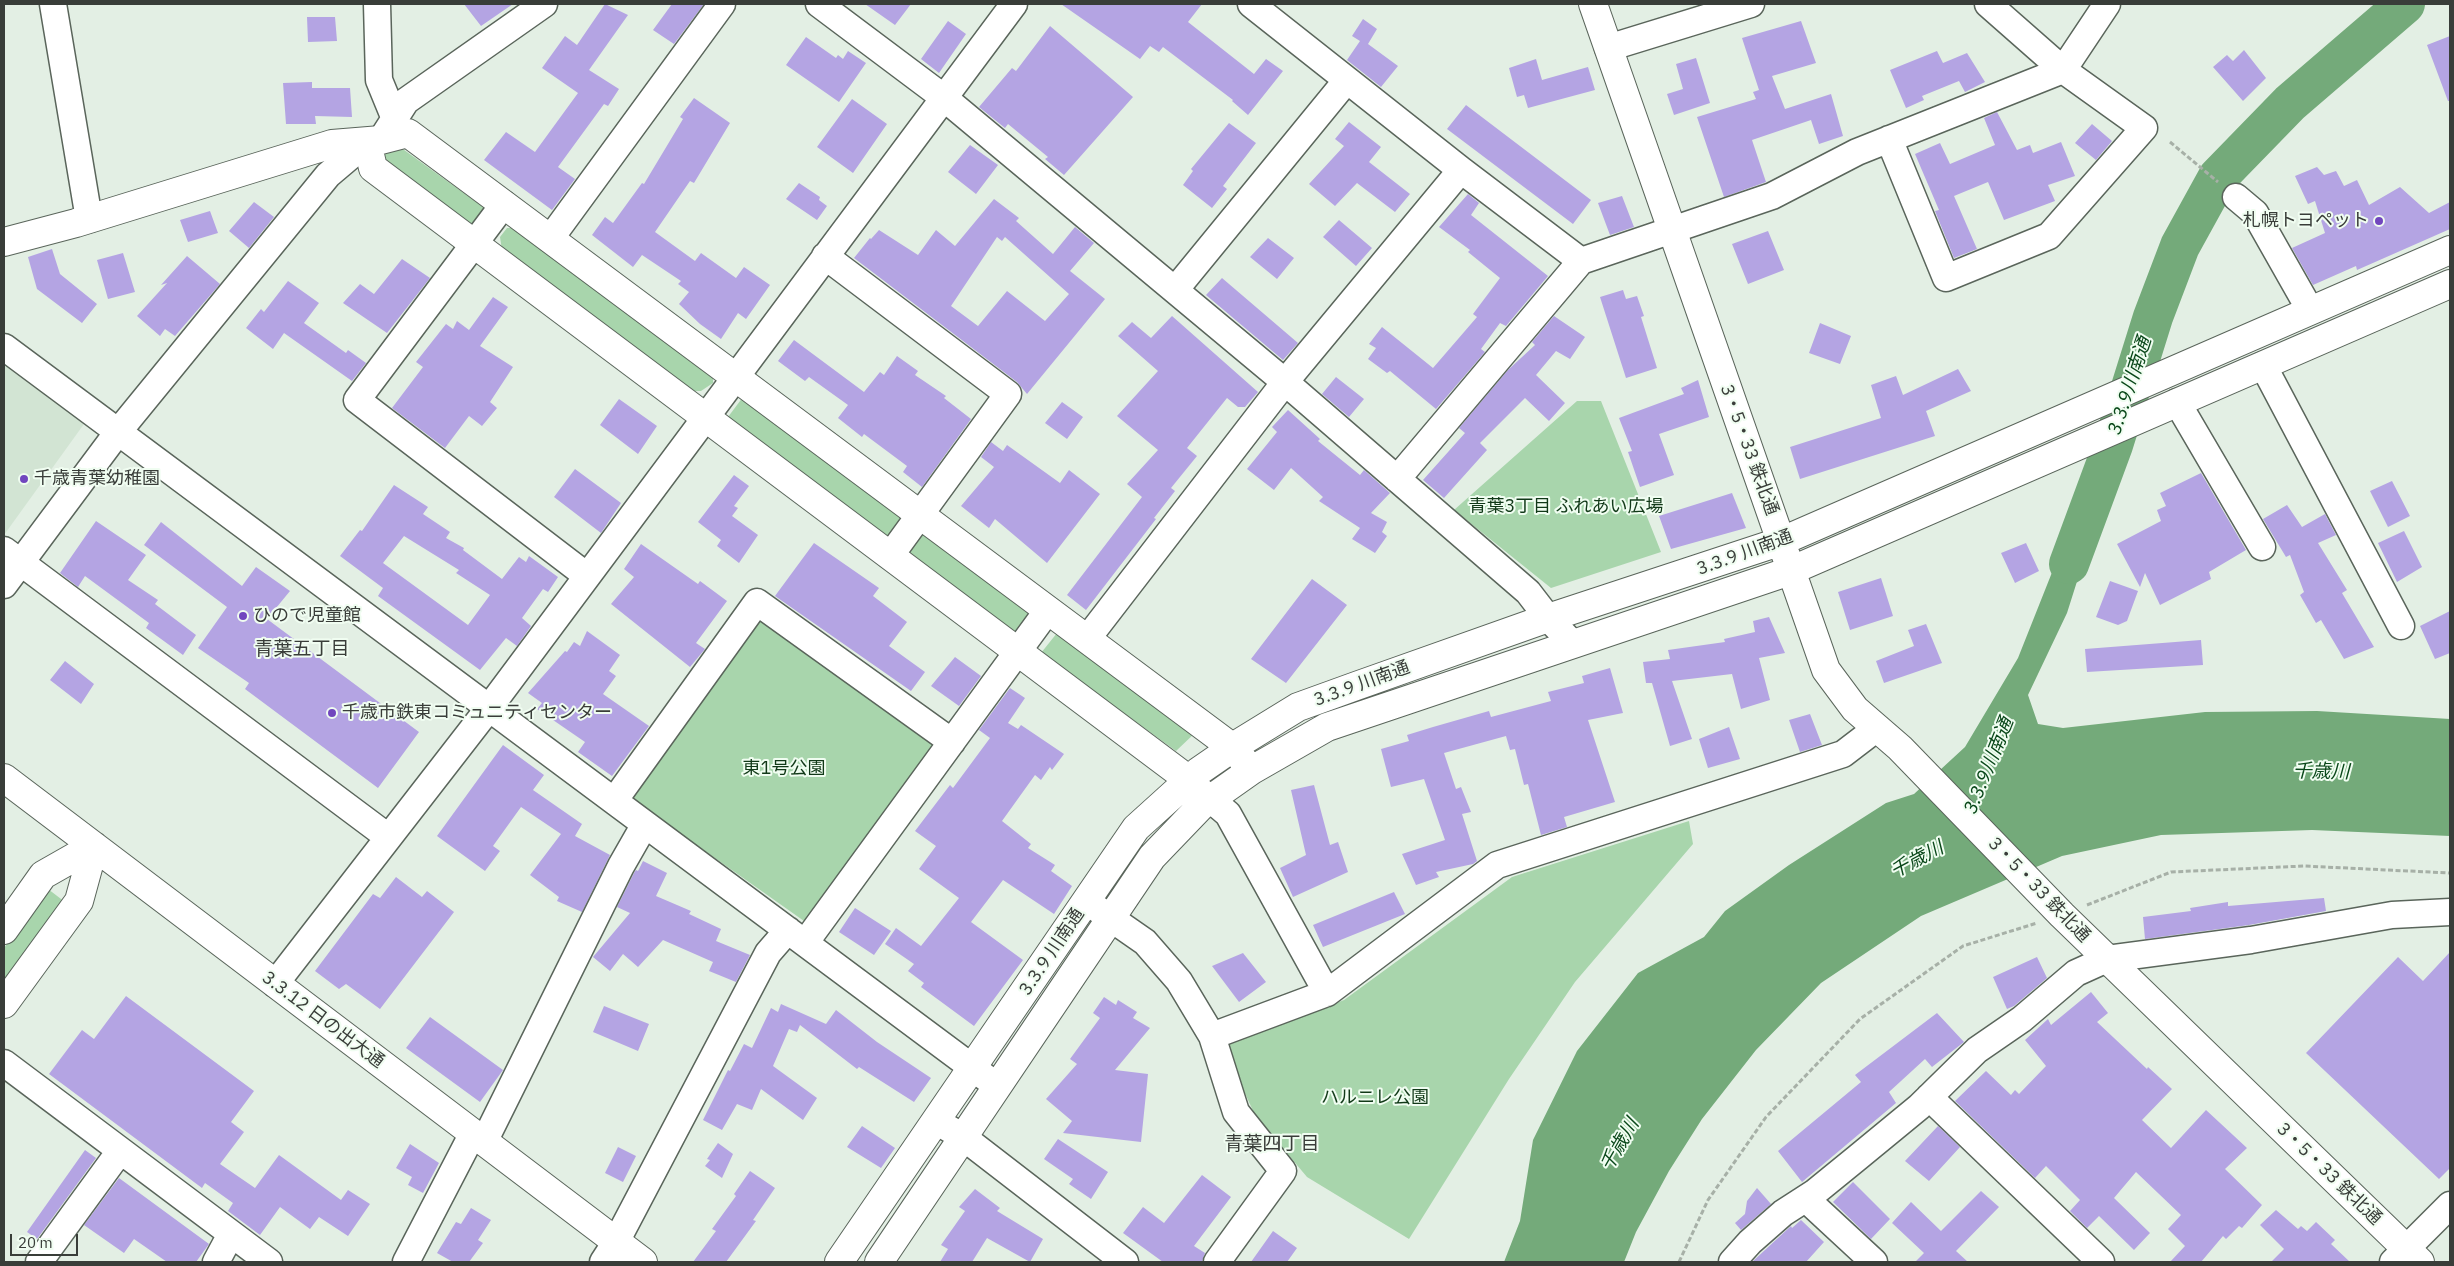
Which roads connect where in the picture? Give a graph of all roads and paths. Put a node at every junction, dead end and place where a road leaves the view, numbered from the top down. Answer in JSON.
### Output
{"nodes":[{"id":1,"x":53,"y":4,"type":"edge"},
{"id":2,"x":377,"y":4,"type":"edge"},
{"id":3,"x":544,"y":4,"type":"edge"},
{"id":4,"x":722,"y":4,"type":"edge"},
{"id":5,"x":819,"y":4,"type":"edge"},
{"id":6,"x":1014,"y":4,"type":"edge"},
{"id":7,"x":1251,"y":4,"type":"edge"},
{"id":8,"x":1593,"y":4,"type":"edge"},
{"id":9,"x":1751,"y":4,"type":"edge"},
{"id":10,"x":1988,"y":4,"type":"edge"},
{"id":11,"x":2107,"y":4,"type":"edge"},
{"id":12,"x":1608,"y":48,"type":"junction"},
{"id":13,"x":2063,"y":70,"type":"junction"},
{"id":14,"x":1347,"y":80,"type":"junction"},
{"id":15,"x":943,"y":97,"type":"junction"},
{"id":16,"x":381,"y":134,"type":"junction"},
{"id":17,"x":1889,"y":139,"type":"junction"},
{"id":18,"x":2170,"y":142,"type":"dead end"},
{"id":19,"x":1461,"y":170,"type":"junction"},
{"id":20,"x":2236,"y":197,"type":"joint"},
{"id":21,"x":504,"y":204,"type":"junction"},
{"id":22,"x":89,"y":218,"type":"junction"},
{"id":23,"x":1671,"y":231,"type":"junction"},
{"id":24,"x":550,"y":239,"type":"junction"},
{"id":25,"x":4,"y":242,"type":"edge"},
{"id":26,"x":475,"y":245,"type":"junction"},
{"id":27,"x":2450,"y":250,"type":"edge"},
{"id":28,"x":825,"y":256,"type":"junction"},
{"id":29,"x":1581,"y":261,"type":"junction"},
{"id":30,"x":2450,"y":284,"type":"edge"},
{"id":31,"x":1175,"y":290,"type":"junction"},
{"id":32,"x":2310,"y":310,"type":"junction"},
{"id":33,"x":4,"y":347,"type":"edge"},
{"id":34,"x":2263,"y":365,"type":"junction"},
{"id":35,"x":734,"y":378,"type":"junction"},
{"id":36,"x":1284,"y":382,"type":"junction"},
{"id":37,"x":2177,"y":402,"type":"junction"},
{"id":38,"x":706,"y":417,"type":"junction"},
{"id":39,"x":118,"y":432,"type":"junction"},
{"id":40,"x":1398,"y":479,"type":"junction"},
{"id":41,"x":920,"y":515,"type":"junction"},
{"id":42,"x":1782,"y":541,"type":"junction"},
{"id":43,"x":2262,"y":547,"type":"dead end"},
{"id":44,"x":12,"y":556,"type":"edge"},
{"id":45,"x":890,"y":556,"type":"junction"},
{"id":46,"x":1790,"y":571,"type":"junction"},
{"id":47,"x":587,"y":576,"type":"junction"},
{"id":48,"x":4,"y":586,"type":"edge"},
{"id":49,"x":1048,"y":610,"type":"junction"},
{"id":50,"x":1548,"y":618,"type":"junction"},
{"id":51,"x":2401,"y":626,"type":"dead end"},
{"id":52,"x":1087,"y":639,"type":"junction"},
{"id":53,"x":1572,"y":644,"type":"junction"},
{"id":54,"x":1018,"y":652,"type":"junction"},
{"id":55,"x":488,"y":708,"type":"junction"},
{"id":56,"x":1877,"y":728,"type":"junction"},
{"id":57,"x":952,"y":742,"type":"junction"},
{"id":58,"x":1233,"y":748,"type":"junction"},
{"id":59,"x":1252,"y":770,"type":"junction"},
{"id":60,"x":4,"y":778,"type":"edge"},
{"id":61,"x":1189,"y":780,"type":"junction"},
{"id":62,"x":1210,"y":800,"type":"junction"},
{"id":63,"x":614,"y":801,"type":"junction"},
{"id":64,"x":645,"y":824,"type":"junction"},
{"id":65,"x":388,"y":837,"type":"junction"},
{"id":66,"x":94,"y":846,"type":"junction"},
{"id":67,"x":2450,"y":873,"type":"edge"},
{"id":68,"x":1086,"y":901,"type":"junction"},
{"id":69,"x":2056,"y":908,"type":"junction"},
{"id":70,"x":2450,"y":912,"type":"edge"},
{"id":71,"x":1110,"y":919,"type":"junction"},
{"id":72,"x":4,"y":930,"type":"edge"},
{"id":73,"x":796,"y":937,"type":"junction"},
{"id":74,"x":2107,"y":958,"type":"junction"},
{"id":75,"x":275,"y":984,"type":"junction"},
{"id":76,"x":1327,"y":993,"type":"junction"},
{"id":77,"x":4,"y":1004,"type":"edge"},
{"id":78,"x":1212,"y":1036,"type":"junction"},
{"id":79,"x":4,"y":1063,"type":"edge"},
{"id":80,"x":973,"y":1068,"type":"junction"},
{"id":81,"x":997,"y":1086,"type":"junction"},
{"id":82,"x":1929,"y":1097,"type":"junction"},
{"id":83,"x":936,"y":1121,"type":"junction"},
{"id":84,"x":962,"y":1137,"type":"junction"},
{"id":85,"x":478,"y":1138,"type":"junction"},
{"id":86,"x":120,"y":1151,"type":"junction"},
{"id":87,"x":1806,"y":1199,"type":"junction"},
{"id":88,"x":2450,"y":1205,"type":"edge"},
{"id":89,"x":230,"y":1234,"type":"junction"},
{"id":90,"x":610,"y":1252,"type":"edge"},
{"id":91,"x":2407,"y":1258,"type":"edge"},
{"id":92,"x":39,"y":1262,"type":"edge"},
{"id":93,"x":216,"y":1262,"type":"edge"},
{"id":94,"x":269,"y":1262,"type":"edge"},
{"id":95,"x":406,"y":1262,"type":"edge"},
{"id":96,"x":643,"y":1262,"type":"edge"},
{"id":97,"x":839,"y":1262,"type":"edge"},
{"id":98,"x":879,"y":1262,"type":"edge"},
{"id":99,"x":1125,"y":1262,"type":"edge"},
{"id":100,"x":1216,"y":1262,"type":"edge"},
{"id":101,"x":1679,"y":1262,"type":"edge"},
{"id":102,"x":1732,"y":1262,"type":"edge"},
{"id":103,"x":1874,"y":1262,"type":"edge"},
{"id":104,"x":2101,"y":1262,"type":"edge"}],
"edges":[{"from":1,"to":22,"type":"street"},
{"from":2,"to":16,"type":"street"},
{"from":3,"to":16,"type":"street"},
{"from":4,"to":24,"type":"street"},
{"from":5,"to":15,"type":"street"},
{"from":6,"to":15,"type":"street"},
{"from":7,"to":14,"type":"street"},
{"from":8,"to":12,"type":"street","name":"3・5・33 鉄北通"},
{"from":9,"to":12,"type":"street"},
{"from":10,"to":13,"type":"street"},
{"from":11,"to":13,"type":"street"},
{"from":12,"to":23,"type":"street","name":"3・5・33 鉄北通"},
{"from":13,"to":17,"type":"street"},
{"from":13,"to":17,"type":"street"},
{"from":14,"to":19,"type":"street"},
{"from":14,"to":31,"type":"street"},
{"from":15,"to":28,"type":"street"},
{"from":15,"to":31,"type":"street"},
{"from":16,"to":21,"type":"street"},
{"from":16,"to":22,"type":"street"},
{"from":16,"to":26,"type":"street"},
{"from":16,"to":39,"type":"street"},
{"from":17,"to":23,"type":"street"},
{"from":18,"to":20,"type":"path"},
{"from":19,"to":29,"type":"street"},
{"from":19,"to":36,"type":"street"},
{"from":20,"to":32,"type":"street"},
{"from":21,"to":24,"type":"street"},
{"from":21,"to":26,"type":"street"},
{"from":22,"to":25,"type":"street"},
{"from":23,"to":29,"type":"street"},
{"from":23,"to":42,"type":"street","name":"3・5・33 鉄北通"},
{"from":24,"to":35,"type":"street"},
{"from":26,"to":38,"type":"street"},
{"from":26,"to":47,"type":"street"},
{"from":27,"to":32,"type":"street"},
{"from":28,"to":35,"type":"street"},
{"from":28,"to":41,"type":"street"},
{"from":29,"to":40,"type":"street"},
{"from":30,"to":34,"type":"street"},
{"from":31,"to":36,"type":"street"},
{"from":32,"to":42,"type":"street","name":"3.3.9 川南通"},
{"from":33,"to":39,"type":"street"},
{"from":34,"to":37,"type":"street"},
{"from":34,"to":51,"type":"street"},
{"from":35,"to":38,"type":"street"},
{"from":35,"to":41,"type":"street"},
{"from":36,"to":40,"type":"street"},
{"from":36,"to":52,"type":"street"},
{"from":37,"to":43,"type":"street"},
{"from":37,"to":46,"type":"street","name":"3.3.9 川南通"},
{"from":38,"to":45,"type":"street"},
{"from":38,"to":47,"type":"street"},
{"from":39,"to":44,"type":"street"},
{"from":39,"to":55,"type":"street"},
{"from":40,"to":50,"type":"street"},
{"from":41,"to":45,"type":"street"},
{"from":41,"to":49,"type":"street"},
{"from":42,"to":46,"type":"street","name":"3・5・33 鉄北通"},
{"from":42,"to":50,"type":"street","name":"3.3.9 川南通"},
{"from":44,"to":48,"type":"street"},
{"from":44,"to":65,"type":"street"},
{"from":45,"to":54,"type":"street"},
{"from":46,"to":53,"type":"street","name":"3.3.9 川南通"},
{"from":46,"to":56,"type":"street","name":"3・5・33 鉄北通"},
{"from":47,"to":55,"type":"street"},
{"from":49,"to":52,"type":"street"},
{"from":49,"to":54,"type":"street"},
{"from":50,"to":53,"type":"street"},
{"from":50,"to":58,"type":"street","name":"3.3.9 川南通"},
{"from":52,"to":58,"type":"street"},
{"from":53,"to":59,"type":"street","name":"3.3.9 川南通"},
{"from":54,"to":57,"type":"street"},
{"from":54,"to":61,"type":"street"},
{"from":55,"to":63,"type":"street"},
{"from":55,"to":65,"type":"street"},
{"from":56,"to":69,"type":"street","name":"3・5・33 鉄北通"},
{"from":56,"to":76,"type":"street"},
{"from":57,"to":63,"type":"street"},
{"from":57,"to":73,"type":"street"},
{"from":58,"to":59,"type":"street"},
{"from":58,"to":61,"type":"street","name":"3.3.9 川南通"},
{"from":59,"to":62,"type":"street","name":"3.3.9 川南通"},
{"from":60,"to":66,"type":"street","name":"3.3.12 日の出大通"},
{"from":61,"to":62,"type":"street"},
{"from":61,"to":68,"type":"street","name":"3.3.9 川南通"},
{"from":62,"to":71,"type":"street","name":"3.3.9 川南通"},
{"from":62,"to":76,"type":"street"},
{"from":63,"to":64,"type":"street"},
{"from":64,"to":73,"type":"street"},
{"from":64,"to":85,"type":"street"},
{"from":65,"to":75,"type":"street"},
{"from":66,"to":72,"type":"street"},
{"from":66,"to":75,"type":"street","name":"3.3.12 日の出大通"},
{"from":66,"to":77,"type":"street"},
{"from":67,"to":69,"type":"path"},
{"from":68,"to":71,"type":"street"},
{"from":68,"to":80,"type":"street","name":"3.3.9 川南通"},
{"from":69,"to":74,"type":"street","name":"3・5・33 鉄北通"},
{"from":69,"to":101,"type":"path"},
{"from":70,"to":74,"type":"street"},
{"from":71,"to":78,"type":"street"},
{"from":71,"to":81,"type":"street","name":"3.3.9 川南通"},
{"from":73,"to":80,"type":"street"},
{"from":73,"to":90,"type":"street"},
{"from":74,"to":82,"type":"street"},
{"from":74,"to":91,"type":"street","name":"3・5・33 鉄北通"},
{"from":75,"to":85,"type":"street","name":"3.3.12 日の出大通"},
{"from":76,"to":78,"type":"street"},
{"from":78,"to":100,"type":"street"},
{"from":79,"to":86,"type":"street"},
{"from":80,"to":81,"type":"street"},
{"from":80,"to":83,"type":"street","name":"3.3.9 川南通"},
{"from":81,"to":84,"type":"street","name":"3.3.9 川南通"},
{"from":82,"to":87,"type":"street"},
{"from":82,"to":104,"type":"street"},
{"from":83,"to":84,"type":"street"},
{"from":83,"to":97,"type":"street","name":"3.3.9 川南通"},
{"from":84,"to":98,"type":"street","name":"3.3.9 川南通"},
{"from":84,"to":99,"type":"street"},
{"from":85,"to":90,"type":"street","name":"3.3.12 日の出大通"},
{"from":85,"to":95,"type":"street"},
{"from":86,"to":89,"type":"street"},
{"from":86,"to":92,"type":"street"},
{"from":87,"to":102,"type":"street"},
{"from":87,"to":103,"type":"street"},
{"from":88,"to":91,"type":"street"},
{"from":89,"to":93,"type":"street"},
{"from":89,"to":94,"type":"street"},
{"from":90,"to":96,"type":"street","name":"3.3.12 日の出大通"}]}
